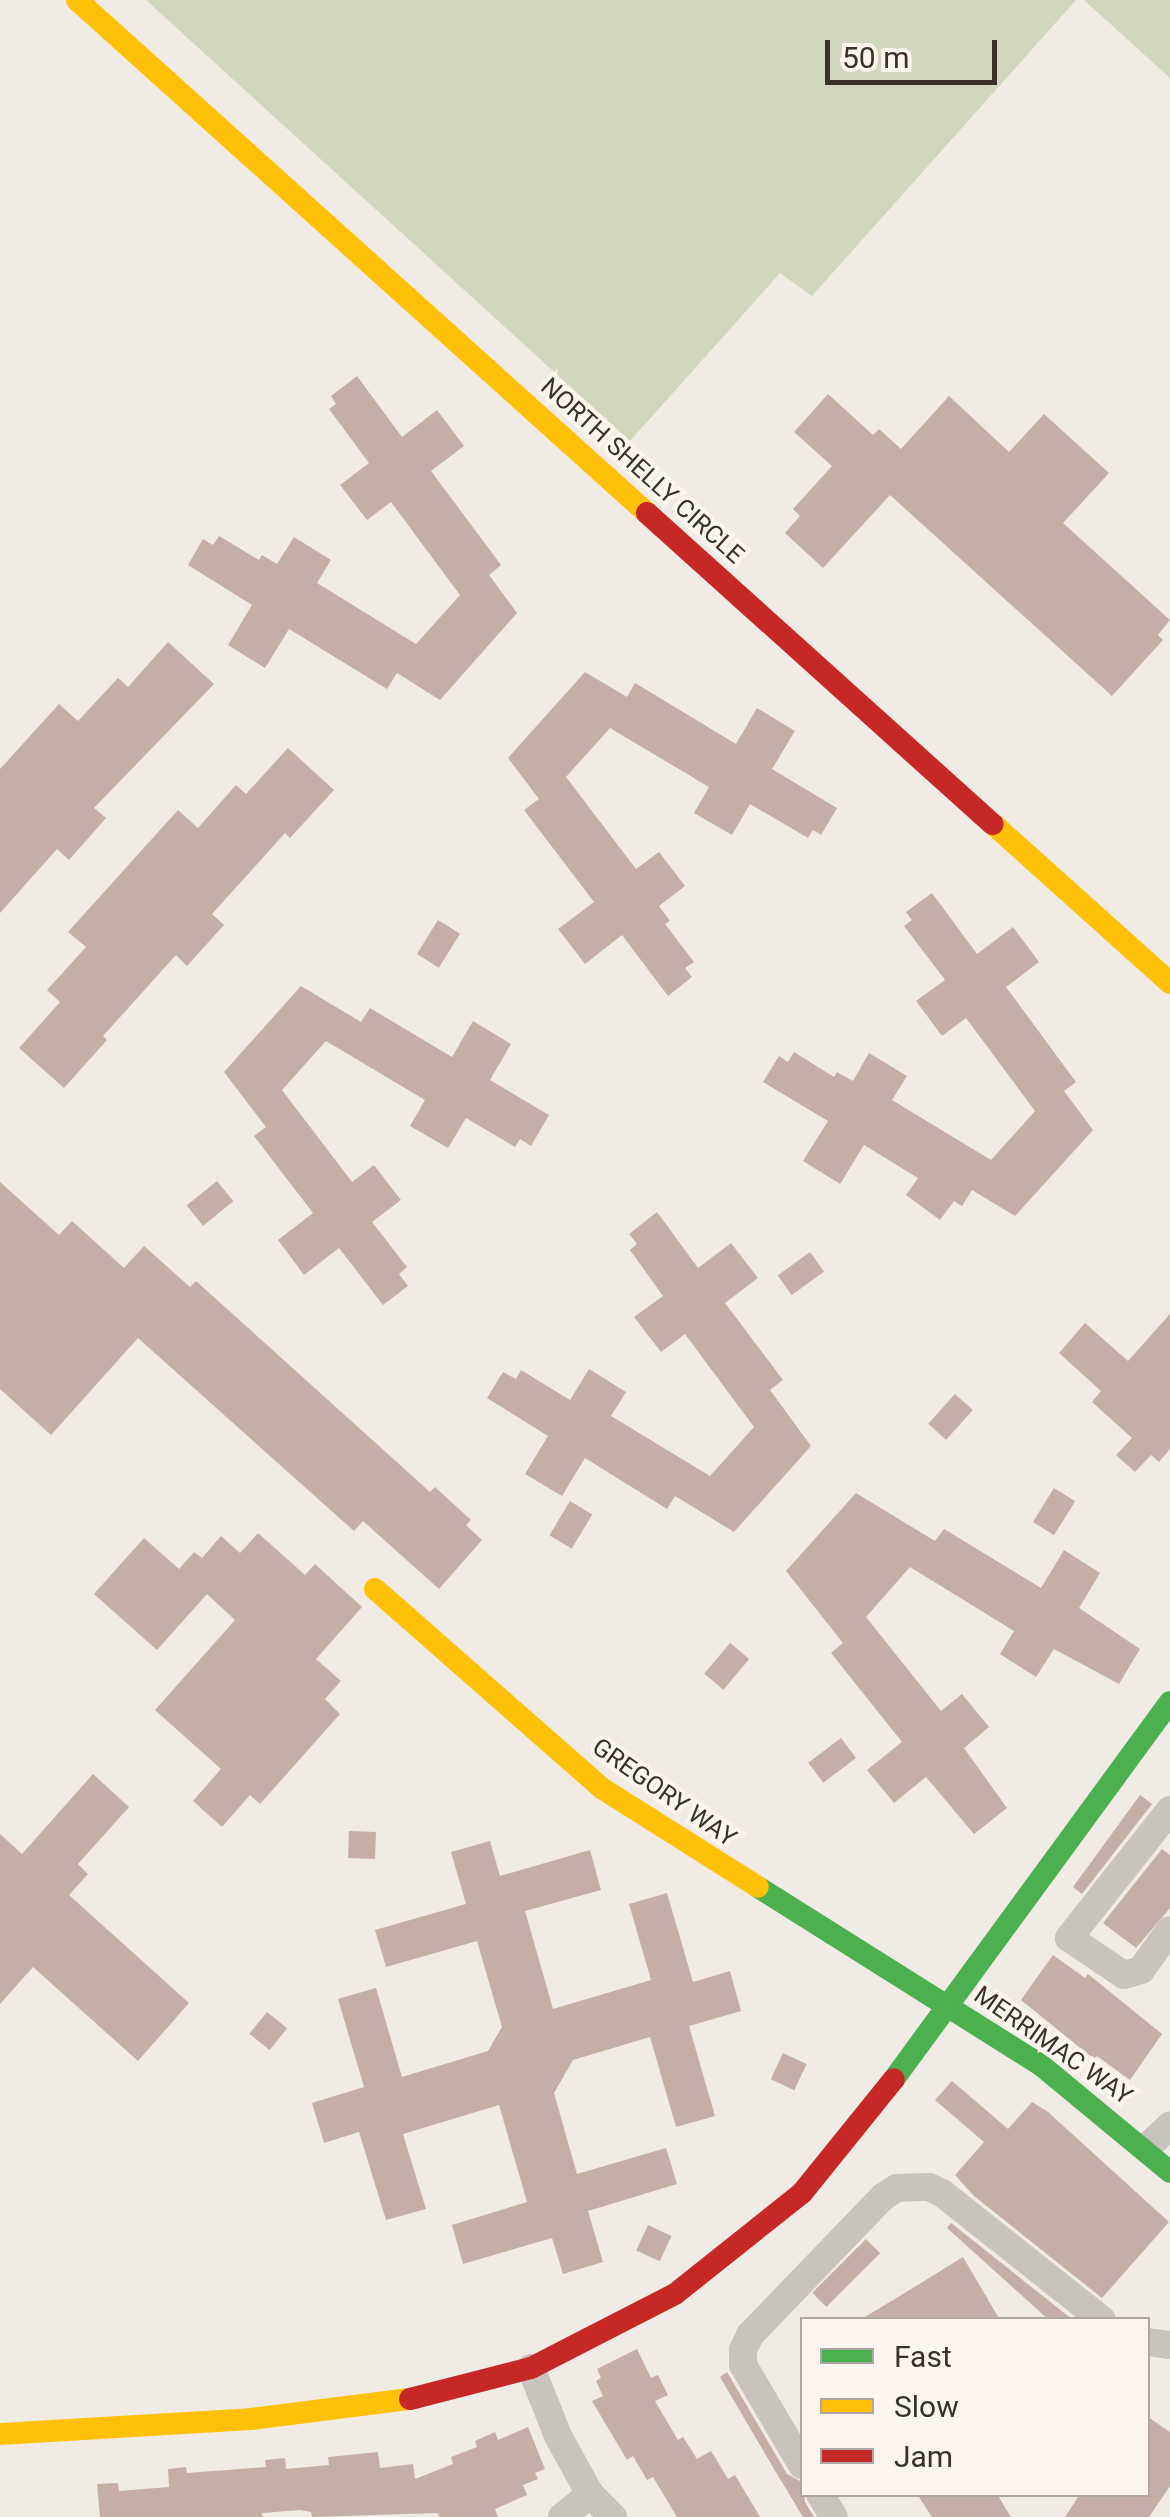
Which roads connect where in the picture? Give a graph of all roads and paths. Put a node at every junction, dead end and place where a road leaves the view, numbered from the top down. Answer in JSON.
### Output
{"nodes":[{"id":1,"x":76,"y":0,"type":"edge"},
{"id":2,"x":1170,"y":982,"type":"edge"},
{"id":3,"x":375,"y":1589,"type":"dead end"},
{"id":4,"x":1170,"y":1702,"type":"edge"},
{"id":5,"x":1170,"y":1810,"type":"edge"},
{"id":6,"x":1170,"y":1930,"type":"edge"},
{"id":7,"x":948,"y":2006,"type":"junction"},
{"id":8,"x":1170,"y":2126,"type":"edge"},
{"id":9,"x":1146,"y":2148,"type":"junction"},
{"id":10,"x":1170,"y":2172,"type":"edge"},
{"id":11,"x":1098,"y":2317,"type":"edge"},
{"id":12,"x":532,"y":2368,"type":"junction"},
{"id":13,"x":0,"y":2434,"type":"edge"},
{"id":14,"x":800,"y":2461,"type":"edge"},
{"id":15,"x":590,"y":2494,"type":"junction"},
{"id":16,"x":562,"y":2517,"type":"edge"},
{"id":17,"x":613,"y":2517,"type":"edge"}],
"edges":[{"from":1,"to":2,"type":"street","name":"NORTH SHELLY CIRCLE"},
{"from":3,"to":7,"type":"street","name":"GREGORY WAY"},
{"from":4,"to":7,"type":"street"},
{"from":5,"to":6,"type":"street"},
{"from":7,"to":9,"type":"street","name":"MERRIMAC WAY"},
{"from":7,"to":12,"type":"street"},
{"from":8,"to":9,"type":"street"},
{"from":9,"to":10,"type":"street","name":"MERRIMAC WAY"},
{"from":11,"to":14,"type":"street"},
{"from":12,"to":13,"type":"street"},
{"from":12,"to":15,"type":"street"},
{"from":15,"to":16,"type":"street"},
{"from":15,"to":17,"type":"street"}]}
